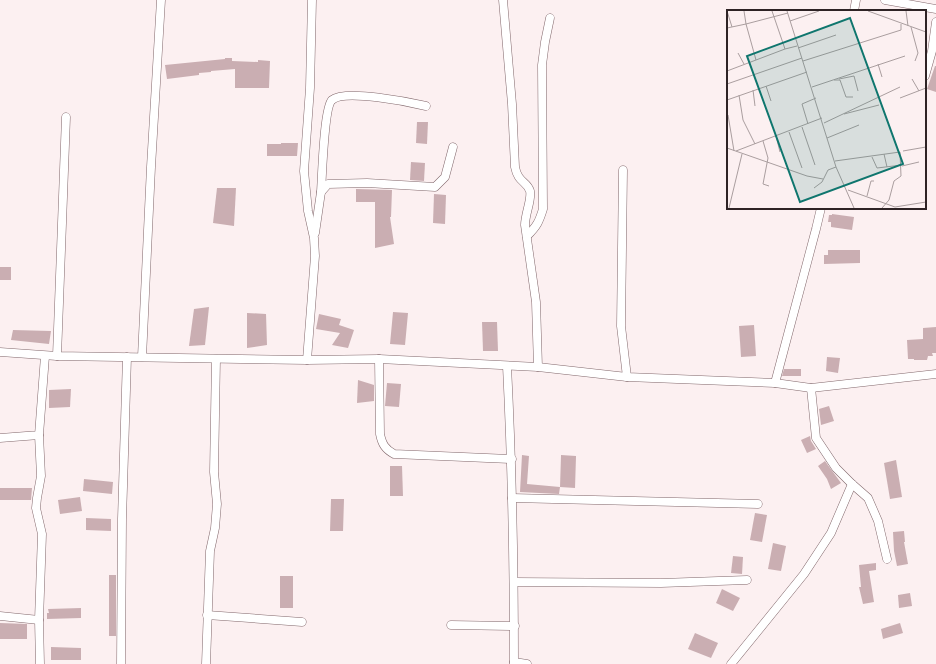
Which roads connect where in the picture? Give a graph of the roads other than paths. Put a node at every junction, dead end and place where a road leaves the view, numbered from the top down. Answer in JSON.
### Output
{"nodes":[{"id":1,"x":161,"y":0,"type":"edge"},
{"id":2,"x":312,"y":0,"type":"edge"},
{"id":3,"x":503,"y":0,"type":"edge"},
{"id":4,"x":856,"y":0,"type":"edge"},
{"id":5,"x":885,"y":0,"type":"edge"},
{"id":6,"x":936,"y":9,"type":"edge"},
{"id":7,"x":854,"y":10,"type":"edge"},
{"id":8,"x":550,"y":18,"type":"dead end"},
{"id":9,"x":936,"y":22,"type":"edge"},
{"id":10,"x":926,"y":72,"type":"edge"},
{"id":11,"x":426,"y":106,"type":"dead end"},
{"id":12,"x":66,"y":117,"type":"dead end"},
{"id":13,"x":453,"y":147,"type":"dead end"},
{"id":14,"x":623,"y":170,"type":"dead end"},
{"id":15,"x":321,"y":192,"type":"junction"},
{"id":16,"x":821,"y":209,"type":"edge"},
{"id":17,"x":527,"y":236,"type":"junction"},
{"id":18,"x":314,"y":238,"type":"junction"},
{"id":19,"x":0,"y":352,"type":"edge"},
{"id":20,"x":45,"y":356,"type":"junction"},
{"id":21,"x":57,"y":356,"type":"junction"},
{"id":22,"x":127,"y":357,"type":"junction"},
{"id":23,"x":142,"y":358,"type":"junction"},
{"id":24,"x":216,"y":359,"type":"junction"},
{"id":25,"x":379,"y":359,"type":"junction"},
{"id":26,"x":307,"y":360,"type":"junction"},
{"id":27,"x":508,"y":366,"type":"junction"},
{"id":28,"x":538,"y":367,"type":"junction"},
{"id":29,"x":936,"y":374,"type":"edge"},
{"id":30,"x":627,"y":378,"type":"junction"},
{"id":31,"x":776,"y":383,"type":"junction"},
{"id":32,"x":811,"y":388,"type":"junction"},
{"id":33,"x":39,"y":435,"type":"junction"},
{"id":34,"x":0,"y":438,"type":"edge"},
{"id":35,"x":512,"y":459,"type":"junction"},
{"id":36,"x":852,"y":484,"type":"junction"},
{"id":37,"x":512,"y":498,"type":"junction"},
{"id":38,"x":758,"y":504,"type":"dead end"},
{"id":39,"x":887,"y":559,"type":"dead end"},
{"id":40,"x":747,"y":580,"type":"dead end"},
{"id":41,"x":514,"y":582,"type":"junction"},
{"id":42,"x":207,"y":615,"type":"junction"},
{"id":43,"x":0,"y":616,"type":"edge"},
{"id":44,"x":39,"y":620,"type":"junction"},
{"id":45,"x":302,"y":622,"type":"dead end"},
{"id":46,"x":451,"y":625,"type":"dead end"},
{"id":47,"x":515,"y":626,"type":"junction"},
{"id":48,"x":514,"y":663,"type":"edge"},
{"id":49,"x":40,"y":664,"type":"edge"},
{"id":50,"x":121,"y":664,"type":"edge"},
{"id":51,"x":206,"y":664,"type":"edge"},
{"id":52,"x":527,"y":664,"type":"edge"},
{"id":53,"x":731,"y":664,"type":"edge"}],
"edges":[{"from":1,"to":23,"type":"street"},
{"from":2,"to":18,"type":"street"},
{"from":3,"to":17,"type":"street"},
{"from":4,"to":7,"type":"street"},
{"from":5,"to":6,"type":"street"},
{"from":8,"to":17,"type":"street"},
{"from":9,"to":10,"type":"street"},
{"from":11,"to":15,"type":"street"},
{"from":12,"to":21,"type":"street"},
{"from":13,"to":15,"type":"street"},
{"from":14,"to":30,"type":"street"},
{"from":15,"to":18,"type":"street"},
{"from":16,"to":31,"type":"street"},
{"from":17,"to":28,"type":"street"},
{"from":18,"to":26,"type":"street"},
{"from":19,"to":20,"type":"street"},
{"from":20,"to":21,"type":"street"},
{"from":20,"to":33,"type":"street"},
{"from":21,"to":22,"type":"street"},
{"from":22,"to":23,"type":"street"},
{"from":22,"to":50,"type":"street"},
{"from":23,"to":24,"type":"street"},
{"from":24,"to":26,"type":"street"},
{"from":24,"to":42,"type":"street"},
{"from":25,"to":26,"type":"street"},
{"from":25,"to":27,"type":"street"},
{"from":25,"to":35,"type":"street"},
{"from":27,"to":28,"type":"street"},
{"from":27,"to":35,"type":"street"},
{"from":28,"to":30,"type":"street"},
{"from":29,"to":32,"type":"street"},
{"from":30,"to":31,"type":"street"},
{"from":31,"to":32,"type":"street"},
{"from":32,"to":36,"type":"street"},
{"from":33,"to":34,"type":"street"},
{"from":33,"to":44,"type":"street"},
{"from":35,"to":37,"type":"street"},
{"from":36,"to":39,"type":"street"},
{"from":36,"to":53,"type":"street"},
{"from":37,"to":38,"type":"street"},
{"from":37,"to":41,"type":"street"},
{"from":40,"to":41,"type":"street"},
{"from":41,"to":47,"type":"street"},
{"from":42,"to":45,"type":"street"},
{"from":42,"to":51,"type":"street"},
{"from":43,"to":44,"type":"street"},
{"from":44,"to":49,"type":"street"},
{"from":46,"to":47,"type":"street"},
{"from":47,"to":48,"type":"street"},
{"from":48,"to":52,"type":"street"}]}
